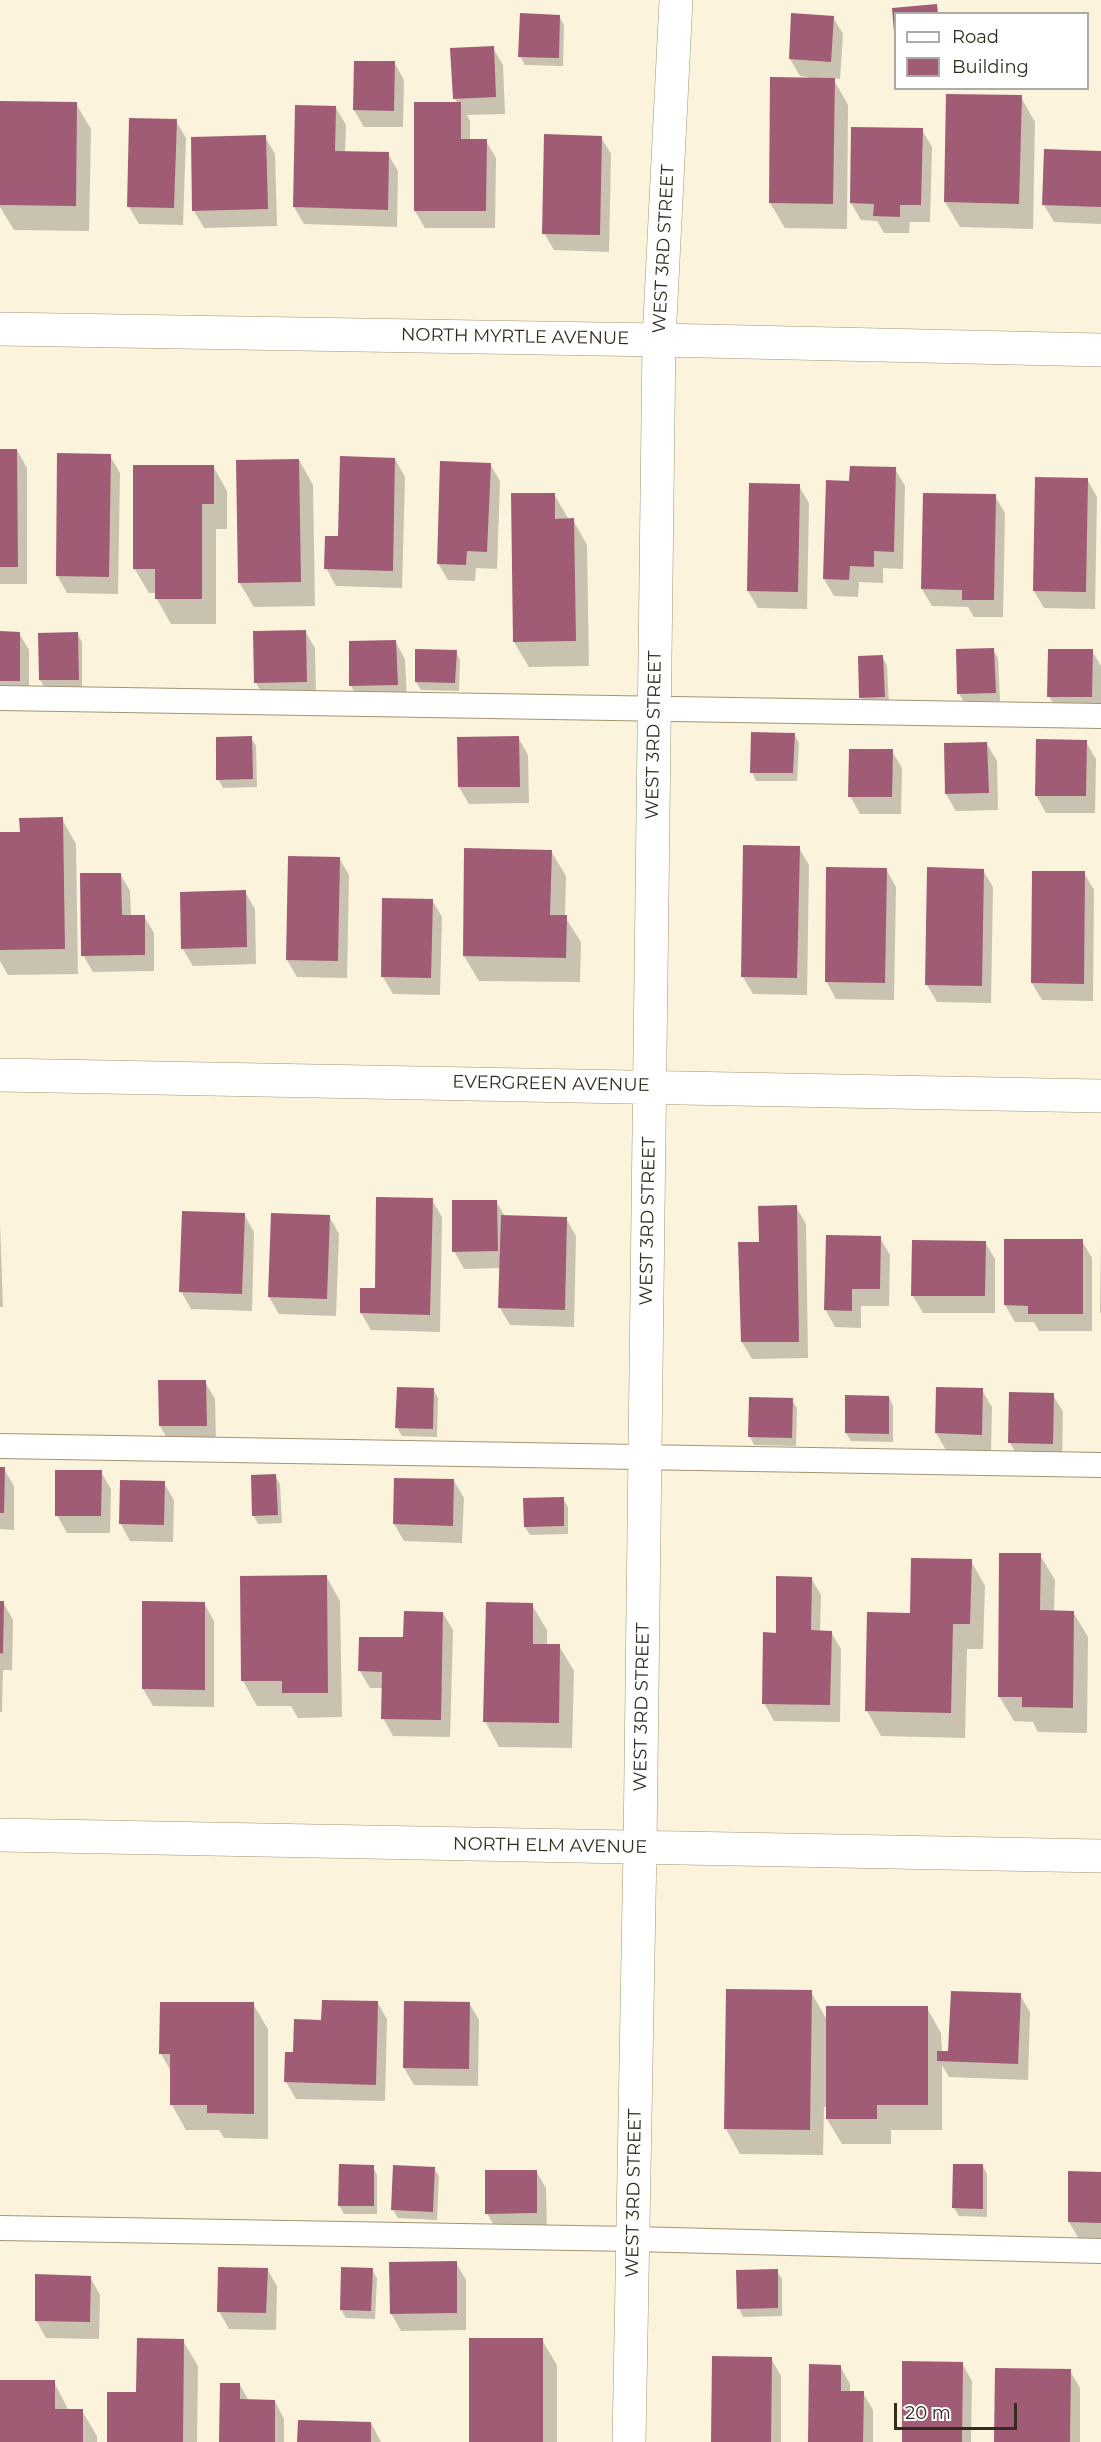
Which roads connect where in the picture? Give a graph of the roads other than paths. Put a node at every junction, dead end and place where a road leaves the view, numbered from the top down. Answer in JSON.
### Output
{"nodes":[{"id":1,"x":676,"y":0,"type":"edge"},
{"id":2,"x":0,"y":329,"type":"edge"},
{"id":3,"x":659,"y":340,"type":"junction"},
{"id":4,"x":1101,"y":350,"type":"edge"},
{"id":5,"x":0,"y":698,"type":"edge"},
{"id":6,"x":655,"y":708,"type":"junction"},
{"id":7,"x":1101,"y":716,"type":"edge"},
{"id":8,"x":0,"y":1075,"type":"edge"},
{"id":9,"x":650,"y":1086,"type":"junction"},
{"id":10,"x":1101,"y":1096,"type":"edge"},
{"id":11,"x":0,"y":1446,"type":"edge"},
{"id":12,"x":645,"y":1456,"type":"junction"},
{"id":13,"x":1101,"y":1465,"type":"edge"},
{"id":14,"x":0,"y":1835,"type":"edge"},
{"id":15,"x":640,"y":1847,"type":"junction"},
{"id":16,"x":1101,"y":1856,"type":"edge"},
{"id":17,"x":0,"y":2228,"type":"edge"},
{"id":18,"x":633,"y":2239,"type":"junction"},
{"id":19,"x":1101,"y":2251,"type":"edge"},
{"id":20,"x":629,"y":2442,"type":"edge"}],
"edges":[{"from":1,"to":3,"type":"street","name":"WEST 3RD STREET"},
{"from":2,"to":3,"type":"street","name":"NORTH MYRTLE AVENUE"},
{"from":3,"to":4,"type":"street","name":"NORTH MYRTLE AVENUE"},
{"from":3,"to":6,"type":"street","name":"WEST 3RD STREET"},
{"from":5,"to":6,"type":"lane"},
{"from":6,"to":7,"type":"lane"},
{"from":6,"to":9,"type":"street","name":"WEST 3RD STREET"},
{"from":8,"to":9,"type":"street","name":"EVERGREEN AVENUE"},
{"from":9,"to":10,"type":"street","name":"EVERGREEN AVENUE"},
{"from":9,"to":12,"type":"street","name":"WEST 3RD STREET"},
{"from":11,"to":12,"type":"lane"},
{"from":12,"to":13,"type":"lane"},
{"from":12,"to":15,"type":"street","name":"WEST 3RD STREET"},
{"from":14,"to":15,"type":"street","name":"NORTH ELM AVENUE"},
{"from":15,"to":16,"type":"street","name":"NORTH ELM AVENUE"},
{"from":15,"to":18,"type":"street","name":"WEST 3RD STREET"},
{"from":17,"to":18,"type":"lane"},
{"from":18,"to":19,"type":"lane"},
{"from":18,"to":20,"type":"street","name":"WEST 3RD STREET"}]}
